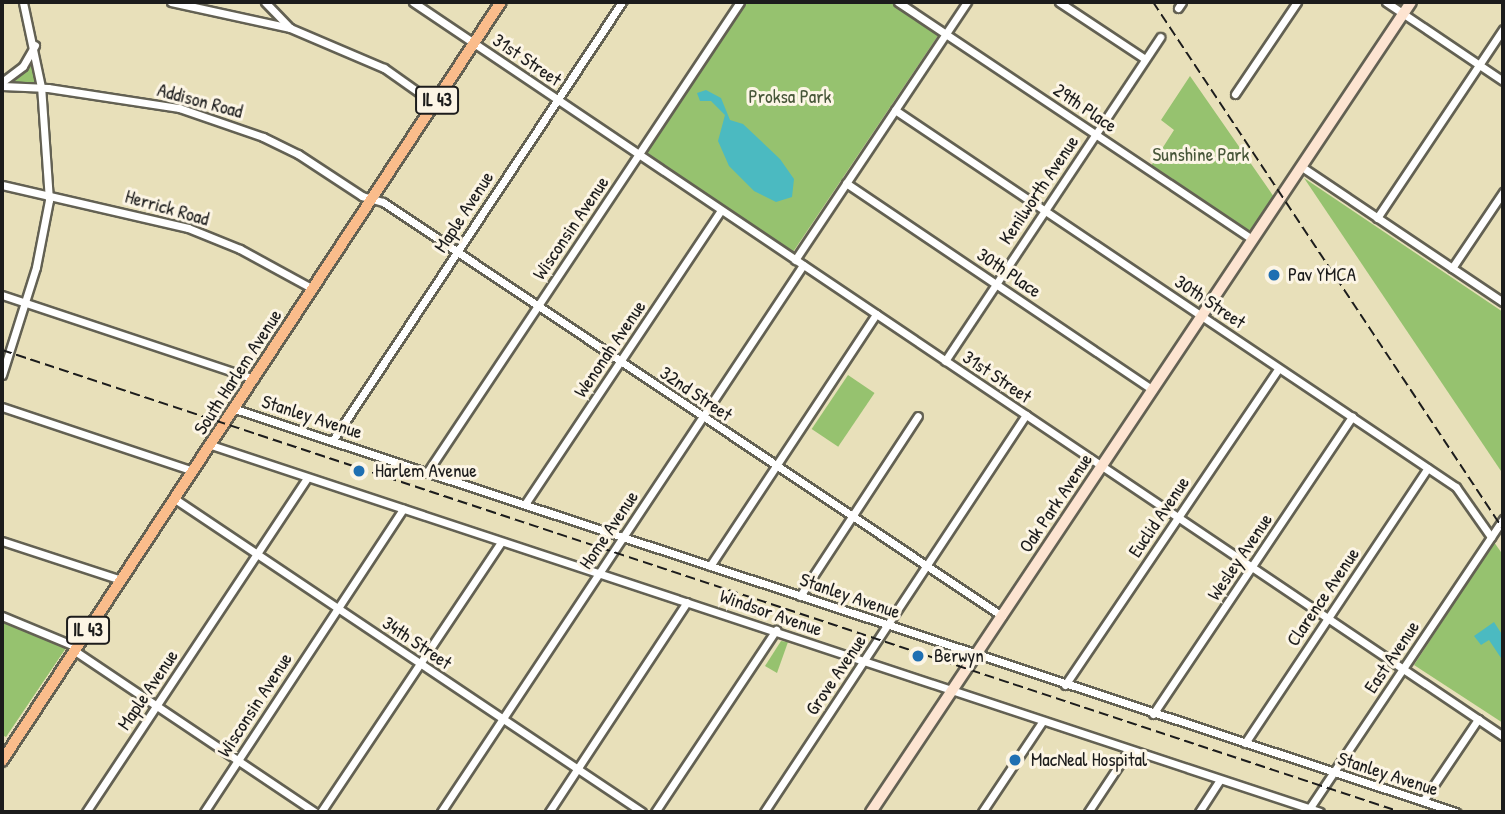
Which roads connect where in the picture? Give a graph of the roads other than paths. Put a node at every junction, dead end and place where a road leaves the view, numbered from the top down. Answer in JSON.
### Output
{"nodes":[{"id":1,"x":23,"y":2,"type":"edge"},
{"id":2,"x":171,"y":2,"type":"edge"},
{"id":3,"x":265,"y":2,"type":"edge"},
{"id":4,"x":414,"y":2,"type":"edge"},
{"id":5,"x":501,"y":2,"type":"edge"},
{"id":6,"x":622,"y":2,"type":"edge"},
{"id":7,"x":739,"y":2,"type":"edge"},
{"id":8,"x":898,"y":2,"type":"edge"},
{"id":9,"x":967,"y":2,"type":"edge"},
{"id":10,"x":1059,"y":2,"type":"edge"},
{"id":11,"x":1297,"y":2,"type":"edge"},
{"id":12,"x":1386,"y":2,"type":"edge"},
{"id":13,"x":1411,"y":2,"type":"edge"},
{"id":14,"x":1403,"y":14,"type":"junction"},
{"id":15,"x":290,"y":28,"type":"junction"},
{"id":16,"x":1503,"y":29,"type":"edge"},
{"id":17,"x":946,"y":34,"type":"junction"},
{"id":18,"x":1160,"y":37,"type":"dead end"},
{"id":19,"x":474,"y":44,"type":"junction"},
{"id":20,"x":35,"y":45,"type":"junction"},
{"id":21,"x":1145,"y":59,"type":"junction"},
{"id":22,"x":1479,"y":65,"type":"junction"},
{"id":23,"x":1503,"y":81,"type":"edge"},
{"id":24,"x":2,"y":84,"type":"edge"},
{"id":25,"x":41,"y":87,"type":"junction"},
{"id":26,"x":1235,"y":94,"type":"dead end"},
{"id":27,"x":557,"y":100,"type":"junction"},
{"id":28,"x":435,"y":104,"type":"junction"},
{"id":29,"x":895,"y":110,"type":"junction"},
{"id":30,"x":1096,"y":134,"type":"junction"},
{"id":31,"x":639,"y":155,"type":"junction"},
{"id":32,"x":1302,"y":167,"type":"junction"},
{"id":33,"x":846,"y":183,"type":"junction"},
{"id":34,"x":2,"y":185,"type":"edge"},
{"id":35,"x":1503,"y":192,"type":"edge"},
{"id":36,"x":49,"y":194,"type":"junction"},
{"id":37,"x":372,"y":198,"type":"junction"},
{"id":38,"x":721,"y":210,"type":"junction"},
{"id":39,"x":1045,"y":211,"type":"junction"},
{"id":40,"x":1377,"y":218,"type":"junction"},
{"id":41,"x":1253,"y":240,"type":"junction"},
{"id":42,"x":457,"y":252,"type":"junction"},
{"id":43,"x":795,"y":260,"type":"junction"},
{"id":44,"x":803,"y":265,"type":"junction"},
{"id":45,"x":1452,"y":268,"type":"junction"},
{"id":46,"x":996,"y":284,"type":"junction"},
{"id":47,"x":313,"y":289,"type":"junction"},
{"id":48,"x":2,"y":296,"type":"edge"},
{"id":49,"x":1503,"y":302,"type":"edge"},
{"id":50,"x":25,"y":303,"type":"junction"},
{"id":51,"x":538,"y":306,"type":"junction"},
{"id":52,"x":876,"y":314,"type":"junction"},
{"id":53,"x":1202,"y":316,"type":"junction"},
{"id":54,"x":945,"y":361,"type":"junction"},
{"id":55,"x":620,"y":362,"type":"junction"},
{"id":56,"x":1279,"y":368,"type":"junction"},
{"id":57,"x":2,"y":375,"type":"edge"},
{"id":58,"x":254,"y":379,"type":"junction"},
{"id":59,"x":1153,"y":390,"type":"junction"},
{"id":60,"x":2,"y":407,"type":"edge"},
{"id":61,"x":235,"y":408,"type":"junction"},
{"id":62,"x":1026,"y":415,"type":"junction"},
{"id":63,"x":918,"y":416,"type":"dead end"},
{"id":64,"x":703,"y":417,"type":"junction"},
{"id":65,"x":1352,"y":417,"type":"junction"},
{"id":66,"x":333,"y":440,"type":"junction"},
{"id":67,"x":211,"y":445,"type":"junction"},
{"id":68,"x":1102,"y":466,"type":"junction"},
{"id":69,"x":777,"y":467,"type":"junction"},
{"id":70,"x":1428,"y":468,"type":"junction"},
{"id":71,"x":193,"y":471,"type":"junction"},
{"id":72,"x":428,"y":471,"type":"junction"},
{"id":73,"x":306,"y":479,"type":"junction"},
{"id":74,"x":175,"y":499,"type":"junction"},
{"id":75,"x":525,"y":505,"type":"junction"},
{"id":76,"x":403,"y":509,"type":"junction"},
{"id":77,"x":852,"y":517,"type":"junction"},
{"id":78,"x":1178,"y":517,"type":"junction"},
{"id":79,"x":1503,"y":519,"type":"edge"},
{"id":80,"x":624,"y":537,"type":"junction"},
{"id":81,"x":1491,"y":537,"type":"junction"},
{"id":82,"x":2,"y":541,"type":"edge"},
{"id":83,"x":501,"y":541,"type":"junction"},
{"id":84,"x":256,"y":554,"type":"junction"},
{"id":85,"x":710,"y":566,"type":"junction"},
{"id":86,"x":927,"y":567,"type":"junction"},
{"id":87,"x":1252,"y":567,"type":"junction"},
{"id":88,"x":600,"y":572,"type":"junction"},
{"id":89,"x":121,"y":580,"type":"junction"},
{"id":90,"x":800,"y":596,"type":"junction"},
{"id":91,"x":687,"y":602,"type":"junction"},
{"id":92,"x":337,"y":608,"type":"junction"},
{"id":93,"x":2,"y":616,"type":"edge"},
{"id":94,"x":1002,"y":616,"type":"junction"},
{"id":95,"x":1328,"y":618,"type":"junction"},
{"id":96,"x":888,"y":626,"type":"junction"},
{"id":97,"x":776,"y":630,"type":"junction"},
{"id":98,"x":76,"y":649,"type":"junction"},
{"id":99,"x":975,"y":656,"type":"junction"},
{"id":100,"x":863,"y":663,"type":"junction"},
{"id":101,"x":420,"y":664,"type":"junction"},
{"id":102,"x":1403,"y":669,"type":"junction"},
{"id":103,"x":1065,"y":685,"type":"junction"},
{"id":104,"x":951,"y":692,"type":"junction"},
{"id":105,"x":156,"y":706,"type":"junction"},
{"id":106,"x":1153,"y":713,"type":"junction"},
{"id":107,"x":1478,"y":719,"type":"junction"},
{"id":108,"x":503,"y":720,"type":"junction"},
{"id":109,"x":1042,"y":722,"type":"junction"},
{"id":110,"x":1503,"y":736,"type":"edge"},
{"id":111,"x":1245,"y":743,"type":"junction"},
{"id":112,"x":6,"y":744,"type":"edge"},
{"id":113,"x":1129,"y":750,"type":"junction"},
{"id":114,"x":238,"y":760,"type":"junction"},
{"id":115,"x":2,"y":761,"type":"edge"},
{"id":116,"x":576,"y":769,"type":"junction"},
{"id":117,"x":1334,"y":772,"type":"junction"},
{"id":118,"x":1220,"y":780,"type":"junction"},
{"id":119,"x":1423,"y":802,"type":"junction"},
{"id":120,"x":1308,"y":810,"type":"edge"},
{"id":121,"x":86,"y":812,"type":"edge"},
{"id":122,"x":204,"y":812,"type":"edge"},
{"id":123,"x":315,"y":812,"type":"edge"},
{"id":124,"x":321,"y":812,"type":"edge"},
{"id":125,"x":441,"y":812,"type":"edge"},
{"id":126,"x":549,"y":812,"type":"edge"},
{"id":127,"x":642,"y":812,"type":"edge"},
{"id":128,"x":656,"y":812,"type":"edge"},
{"id":129,"x":764,"y":812,"type":"edge"},
{"id":130,"x":871,"y":812,"type":"edge"},
{"id":131,"x":982,"y":812,"type":"edge"},
{"id":132,"x":1088,"y":812,"type":"edge"},
{"id":133,"x":1199,"y":812,"type":"edge"},
{"id":134,"x":1320,"y":812,"type":"edge"},
{"id":135,"x":1456,"y":812,"type":"edge"}],
"edges":[{"from":1,"to":20,"type":"street"},
{"from":2,"to":15,"type":"street"},
{"from":3,"to":15,"type":"street"},
{"from":4,"to":19,"type":"street","name":"31st Street"},
{"from":5,"to":19,"type":"main road","name":"South Harlem Avenue","number":"IL 43"},
{"from":6,"to":27,"type":"street","name":"Maple Avenue"},
{"from":7,"to":31,"type":"street","name":"Wisconsin Avenue"},
{"from":8,"to":17,"type":"street","name":"29th Place"},
{"from":9,"to":17,"type":"street"},
{"from":10,"to":21,"type":"street"},
{"from":11,"to":26,"type":"street"},
{"from":12,"to":14,"type":"street"},
{"from":13,"to":14,"type":"street","name":"Oak Park Avenue"},
{"from":14,"to":22,"type":"street"},
{"from":14,"to":32,"type":"street","name":"Oak Park Avenue"},
{"from":15,"to":28,"type":"street"},
{"from":16,"to":22,"type":"street"},
{"from":17,"to":29,"type":"street"},
{"from":17,"to":30,"type":"street","name":"29th Place"},
{"from":18,"to":21,"type":"street","name":"Kenilworth Avenue"},
{"from":19,"to":27,"type":"street","name":"31st Street"},
{"from":19,"to":28,"type":"main road","name":"South Harlem Avenue","number":"IL 43"},
{"from":20,"to":24,"type":"street"},
{"from":20,"to":25,"type":"street"},
{"from":21,"to":30,"type":"street","name":"Kenilworth Avenue"},
{"from":22,"to":23,"type":"street"},
{"from":22,"to":40,"type":"street"},
{"from":24,"to":25,"type":"street","name":"Addison Road"},
{"from":25,"to":36,"type":"street"},
{"from":25,"to":37,"type":"street","name":"Addison Road"},
{"from":27,"to":31,"type":"street","name":"31st Street"},
{"from":27,"to":42,"type":"street","name":"Maple Avenue"},
{"from":28,"to":37,"type":"main road","name":"South Harlem Avenue","number":"IL 43"},
{"from":29,"to":33,"type":"street"},
{"from":29,"to":39,"type":"street","name":"30th Street"},
{"from":30,"to":39,"type":"street","name":"Kenilworth Avenue"},
{"from":30,"to":41,"type":"street","name":"29th Place"},
{"from":31,"to":38,"type":"street","name":"31st Street"},
{"from":31,"to":51,"type":"street","name":"Wisconsin Avenue"},
{"from":32,"to":40,"type":"street"},
{"from":32,"to":41,"type":"street","name":"Oak Park Avenue"},
{"from":33,"to":43,"type":"street"},
{"from":33,"to":46,"type":"street","name":"30th Place"},
{"from":34,"to":36,"type":"street","name":"Herrick Road"},
{"from":35,"to":45,"type":"street"},
{"from":36,"to":47,"type":"street","name":"Herrick Road"},
{"from":36,"to":50,"type":"street"},
{"from":37,"to":42,"type":"street","name":"32nd Street"},
{"from":37,"to":47,"type":"main road","name":"South Harlem Avenue","number":"IL 43"},
{"from":38,"to":43,"type":"street","name":"31st Street"},
{"from":38,"to":55,"type":"street","name":"Wenonah Avenue"},
{"from":39,"to":46,"type":"street","name":"Kenilworth Avenue"},
{"from":39,"to":53,"type":"street","name":"30th Street"},
{"from":40,"to":45,"type":"street"},
{"from":41,"to":53,"type":"street","name":"Oak Park Avenue"},
{"from":42,"to":51,"type":"street","name":"32nd Street"},
{"from":42,"to":66,"type":"street","name":"Maple Avenue"},
{"from":43,"to":44,"type":"street","name":"31st Street"},
{"from":44,"to":52,"type":"street","name":"31st Street"},
{"from":44,"to":64,"type":"street","name":"Home Avenue"},
{"from":45,"to":49,"type":"street"},
{"from":46,"to":54,"type":"street","name":"Kenilworth Avenue"},
{"from":46,"to":59,"type":"street","name":"30th Place"},
{"from":47,"to":58,"type":"main road","name":"South Harlem Avenue","number":"IL 43"},
{"from":48,"to":50,"type":"street"},
{"from":50,"to":57,"type":"street"},
{"from":50,"to":58,"type":"street"},
{"from":51,"to":55,"type":"street","name":"32nd Street"},
{"from":51,"to":72,"type":"street","name":"Wisconsin Avenue"},
{"from":52,"to":54,"type":"street","name":"31st Street"},
{"from":52,"to":69,"type":"street"},
{"from":53,"to":56,"type":"street","name":"30th Street"},
{"from":53,"to":59,"type":"street","name":"Oak Park Avenue"},
{"from":54,"to":62,"type":"street","name":"31st Street"},
{"from":55,"to":64,"type":"street","name":"32nd Street"},
{"from":55,"to":75,"type":"street","name":"Wenonah Avenue"},
{"from":56,"to":65,"type":"street","name":"30th Street"},
{"from":56,"to":78,"type":"street","name":"Euclid Avenue"},
{"from":58,"to":61,"type":"main road","name":"South Harlem Avenue","number":"IL 43"},
{"from":59,"to":68,"type":"street","name":"Oak Park Avenue"},
{"from":60,"to":71,"type":"street"},
{"from":61,"to":66,"type":"street","name":"Stanley Avenue"},
{"from":61,"to":67,"type":"main road","name":"South Harlem Avenue","number":"IL 43"},
{"from":62,"to":68,"type":"street","name":"31st Street"},
{"from":62,"to":86,"type":"street","name":"Grove Avenue"},
{"from":63,"to":77,"type":"street"},
{"from":64,"to":69,"type":"street","name":"32nd Street"},
{"from":64,"to":80,"type":"street","name":"Home Avenue"},
{"from":65,"to":70,"type":"street","name":"30th Street"},
{"from":65,"to":87,"type":"street","name":"Wesley Avenue"},
{"from":66,"to":72,"type":"street","name":"Stanley Avenue"},
{"from":67,"to":71,"type":"main road","name":"South Harlem Avenue","number":"IL 43"},
{"from":67,"to":73,"type":"street","name":"Windsor Avenue"},
{"from":68,"to":78,"type":"street","name":"31st Street"},
{"from":68,"to":94,"type":"street","name":"Oak Park Avenue"},
{"from":69,"to":77,"type":"street","name":"32nd Street"},
{"from":69,"to":85,"type":"street"},
{"from":70,"to":81,"type":"street","name":"30th Street"},
{"from":70,"to":95,"type":"street","name":"Clarence Avenue"},
{"from":71,"to":74,"type":"main road","name":"South Harlem Avenue","number":"IL 43"},
{"from":72,"to":75,"type":"street","name":"Stanley Avenue"},
{"from":73,"to":76,"type":"street","name":"Windsor Avenue"},
{"from":73,"to":84,"type":"street","name":"Maple Avenue"},
{"from":74,"to":84,"type":"street","name":"34th Street"},
{"from":74,"to":89,"type":"main road","name":"South Harlem Avenue","number":"IL 43"},
{"from":75,"to":80,"type":"street","name":"Stanley Avenue"},
{"from":76,"to":83,"type":"street","name":"Windsor Avenue"},
{"from":76,"to":92,"type":"street","name":"Wisconsin Avenue"},
{"from":77,"to":86,"type":"street","name":"32nd Street"},
{"from":77,"to":90,"type":"street"},
{"from":78,"to":87,"type":"street","name":"31st Street"},
{"from":78,"to":103,"type":"street","name":"Euclid Avenue"},
{"from":79,"to":81,"type":"street","name":"East Avenue"},
{"from":80,"to":85,"type":"street","name":"Stanley Avenue"},
{"from":80,"to":88,"type":"street","name":"Home Avenue"},
{"from":81,"to":102,"type":"street","name":"East Avenue"},
{"from":82,"to":89,"type":"street"},
{"from":83,"to":88,"type":"street","name":"Windsor Avenue"},
{"from":83,"to":101,"type":"street"},
{"from":84,"to":92,"type":"street","name":"34th Street"},
{"from":84,"to":105,"type":"street","name":"Maple Avenue"},
{"from":85,"to":90,"type":"street","name":"Stanley Avenue"},
{"from":86,"to":94,"type":"street","name":"32nd Street"},
{"from":86,"to":96,"type":"street","name":"Grove Avenue"},
{"from":87,"to":95,"type":"street","name":"31st Street"},
{"from":87,"to":106,"type":"street","name":"Wesley Avenue"},
{"from":88,"to":91,"type":"street","name":"Windsor Avenue"},
{"from":88,"to":108,"type":"street","name":"Home Avenue"},
{"from":89,"to":98,"type":"main road","name":"South Harlem Avenue","number":"IL 43"},
{"from":90,"to":96,"type":"street","name":"Stanley Avenue"},
{"from":91,"to":97,"type":"street","name":"Windsor Avenue"},
{"from":91,"to":116,"type":"street"},
{"from":92,"to":101,"type":"street","name":"34th Street"},
{"from":92,"to":114,"type":"street","name":"Wisconsin Avenue"},
{"from":93,"to":98,"type":"street"},
{"from":94,"to":99,"type":"street","name":"Oak Park Avenue"},
{"from":95,"to":102,"type":"street","name":"31st Street"},
{"from":95,"to":111,"type":"street","name":"Clarence Avenue"},
{"from":96,"to":99,"type":"street","name":"Stanley Avenue"},
{"from":96,"to":100,"type":"street","name":"Grove Avenue"},
{"from":97,"to":100,"type":"street","name":"Windsor Avenue"},
{"from":97,"to":128,"type":"street"},
{"from":98,"to":105,"type":"street"},
{"from":98,"to":112,"type":"main road","name":"South Harlem Avenue","number":"IL 43"},
{"from":99,"to":103,"type":"street","name":"Stanley Avenue"},
{"from":99,"to":104,"type":"street","name":"Oak Park Avenue"},
{"from":100,"to":104,"type":"street","name":"Windsor Avenue"},
{"from":100,"to":129,"type":"street","name":"Grove Avenue"},
{"from":101,"to":108,"type":"street","name":"34th Street"},
{"from":101,"to":124,"type":"street"},
{"from":102,"to":107,"type":"street","name":"31st Street"},
{"from":102,"to":117,"type":"street","name":"East Avenue"},
{"from":103,"to":106,"type":"street","name":"Stanley Avenue"},
{"from":104,"to":109,"type":"street","name":"Windsor Avenue"},
{"from":104,"to":130,"type":"street","name":"Oak Park Avenue"},
{"from":105,"to":114,"type":"street"},
{"from":105,"to":121,"type":"street","name":"Maple Avenue"},
{"from":106,"to":111,"type":"street","name":"Stanley Avenue"},
{"from":107,"to":110,"type":"street","name":"31st Street"},
{"from":107,"to":119,"type":"street"},
{"from":108,"to":116,"type":"street","name":"34th Street"},
{"from":108,"to":125,"type":"street","name":"Home Avenue"},
{"from":109,"to":113,"type":"street","name":"Windsor Avenue"},
{"from":109,"to":131,"type":"street"},
{"from":111,"to":117,"type":"street","name":"Stanley Avenue"},
{"from":112,"to":115,"type":"main road","name":"South Harlem Avenue","number":"IL 43"},
{"from":113,"to":118,"type":"street","name":"Windsor Avenue"},
{"from":113,"to":132,"type":"street"},
{"from":114,"to":122,"type":"street","name":"Wisconsin Avenue"},
{"from":114,"to":123,"type":"street"},
{"from":116,"to":126,"type":"street"},
{"from":116,"to":127,"type":"street","name":"34th Street"},
{"from":117,"to":119,"type":"street","name":"Stanley Avenue"},
{"from":117,"to":120,"type":"street","name":"East Avenue"},
{"from":118,"to":120,"type":"street","name":"Windsor Avenue"},
{"from":118,"to":133,"type":"street"},
{"from":119,"to":135,"type":"street","name":"Stanley Avenue"},
{"from":120,"to":134,"type":"street","name":"Windsor Avenue"}]}
